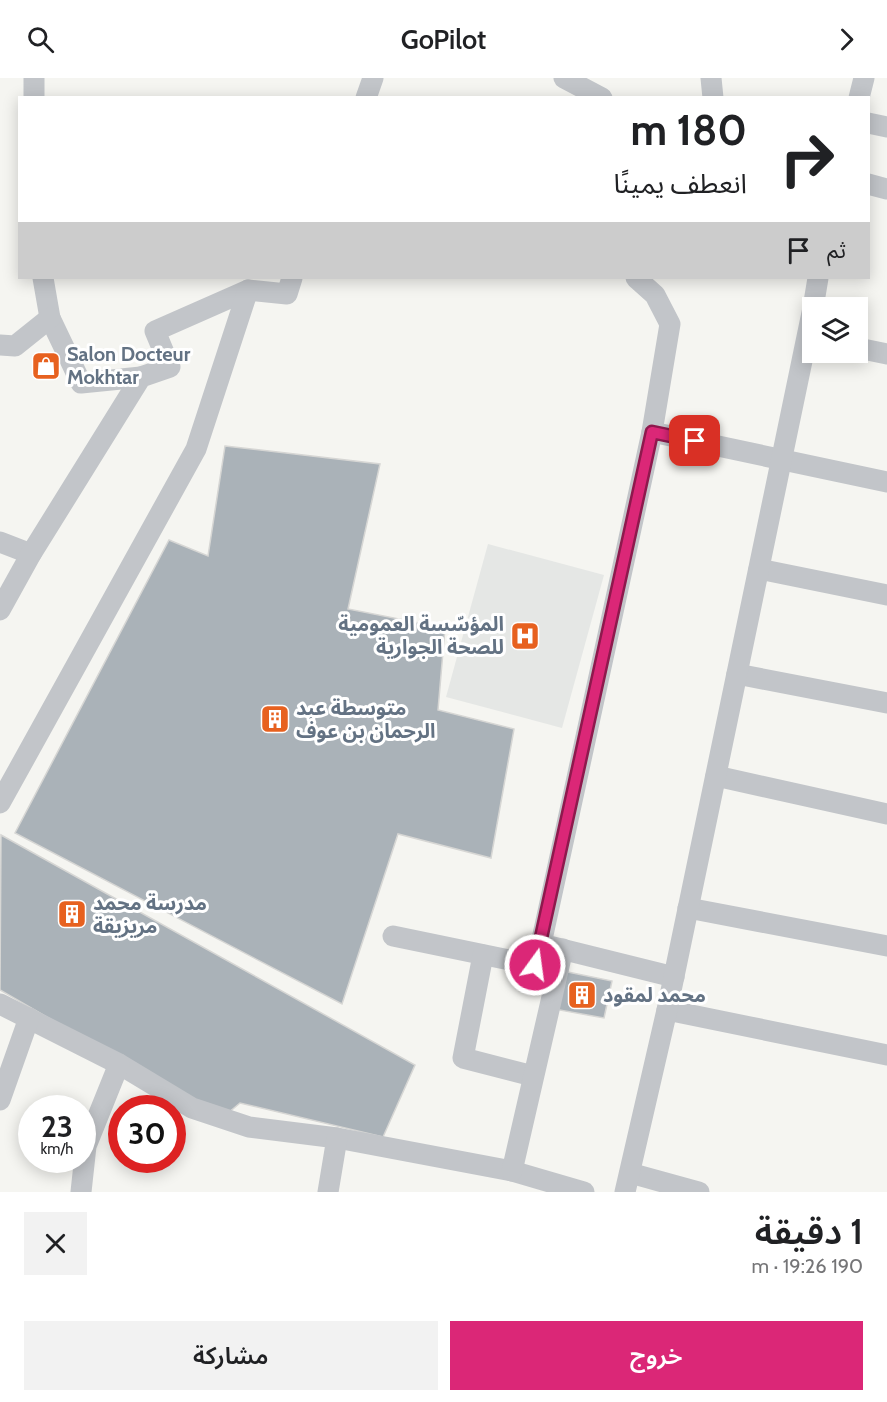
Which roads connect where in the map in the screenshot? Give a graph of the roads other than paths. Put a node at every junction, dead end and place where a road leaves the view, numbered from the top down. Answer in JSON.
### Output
{"nodes":[{"id":1,"x":34,"y":78,"type":"edge"},
{"id":2,"x":373,"y":78,"type":"edge"},
{"id":3,"x":564,"y":78,"type":"edge"},
{"id":4,"x":711,"y":78,"type":"edge"},
{"id":5,"x":864,"y":78,"type":"edge"},
{"id":6,"x":34,"y":96,"type":"edge"},
{"id":7,"x":367,"y":96,"type":"edge"},
{"id":8,"x":598,"y":96,"type":"edge"},
{"id":9,"x":713,"y":96,"type":"edge"},
{"id":10,"x":860,"y":96,"type":"edge"},
{"id":11,"x":870,"y":123,"type":"edge"},
{"id":12,"x":887,"y":127,"type":"edge"},
{"id":13,"x":870,"y":185,"type":"edge"},
{"id":14,"x":887,"y":189,"type":"edge"},
{"id":15,"x":43,"y":279,"type":"edge"},
{"id":16,"x":292,"y":279,"type":"edge"},
{"id":17,"x":637,"y":279,"type":"edge"},
{"id":18,"x":818,"y":279,"type":"edge"},
{"id":19,"x":248,"y":290,"type":"junction"},
{"id":20,"x":815,"y":297,"type":"edge"},
{"id":21,"x":50,"y":318,"type":"junction"},
{"id":22,"x":0,"y":345,"type":"edge"},
{"id":23,"x":868,"y":350,"type":"edge"},
{"id":24,"x":887,"y":354,"type":"edge"},
{"id":25,"x":804,"y":363,"type":"edge"},
{"id":26,"x":141,"y":377,"type":"junction"},
{"id":27,"x":652,"y":432,"type":"junction"},
{"id":28,"x":783,"y":459,"type":"junction"},
{"id":29,"x":887,"y":482,"type":"edge"},
{"id":30,"x":0,"y":542,"type":"edge"},
{"id":31,"x":31,"y":554,"type":"junction"},
{"id":32,"x":759,"y":569,"type":"junction"},
{"id":33,"x":887,"y":595,"type":"edge"},
{"id":34,"x":0,"y":610,"type":"edge"},
{"id":35,"x":737,"y":674,"type":"junction"},
{"id":36,"x":887,"y":703,"type":"edge"},
{"id":37,"x":716,"y":776,"type":"junction"},
{"id":38,"x":0,"y":803,"type":"edge"},
{"id":39,"x":887,"y":814,"type":"edge"},
{"id":40,"x":688,"y":908,"type":"junction"},
{"id":41,"x":393,"y":936,"type":"dead end"},
{"id":42,"x":541,"y":944,"type":"junction"},
{"id":43,"x":887,"y":946,"type":"edge"},
{"id":44,"x":483,"y":955,"type":"junction"},
{"id":45,"x":560,"y":960,"type":"junction"},
{"id":46,"x":535,"y":965,"type":"junction"},
{"id":47,"x":674,"y":977,"type":"junction"},
{"id":48,"x":0,"y":1004,"type":"edge"},
{"id":49,"x":667,"y":1010,"type":"junction"},
{"id":50,"x":29,"y":1018,"type":"junction"},
{"id":51,"x":887,"y":1055,"type":"edge"},
{"id":52,"x":118,"y":1064,"type":"junction"},
{"id":53,"x":533,"y":1076,"type":"junction"},
{"id":54,"x":0,"y":1100,"type":"edge"},
{"id":55,"x":337,"y":1138,"type":"junction"},
{"id":56,"x":512,"y":1171,"type":"junction"},
{"id":57,"x":628,"y":1183,"type":"edge"},
{"id":58,"x":81,"y":1192,"type":"edge"},
{"id":59,"x":328,"y":1192,"type":"edge"},
{"id":60,"x":584,"y":1192,"type":"edge"},
{"id":61,"x":699,"y":1192,"type":"edge"}],
"edges":[{"from":1,"to":6,"type":"street"},
{"from":2,"to":7,"type":"street"},
{"from":3,"to":8,"type":"street"},
{"from":4,"to":9,"type":"street"},
{"from":5,"to":10,"type":"street"},
{"from":11,"to":12,"type":"street"},
{"from":13,"to":14,"type":"street"},
{"from":15,"to":21,"type":"street"},
{"from":16,"to":19,"type":"street"},
{"from":17,"to":27,"type":"street"},
{"from":18,"to":20,"type":"street"},
{"from":19,"to":26,"type":"street"},
{"from":19,"to":38,"type":"street"},
{"from":21,"to":22,"type":"street"},
{"from":21,"to":26,"type":"street"},
{"from":23,"to":24,"type":"street"},
{"from":25,"to":28,"type":"street"},
{"from":26,"to":31,"type":"street"},
{"from":27,"to":28,"type":"street"},
{"from":27,"to":42,"type":"street"},
{"from":28,"to":29,"type":"street"},
{"from":28,"to":32,"type":"street"},
{"from":30,"to":31,"type":"street"},
{"from":31,"to":34,"type":"street"},
{"from":32,"to":33,"type":"street"},
{"from":32,"to":35,"type":"street"},
{"from":35,"to":36,"type":"street"},
{"from":35,"to":37,"type":"street"},
{"from":37,"to":39,"type":"street"},
{"from":37,"to":40,"type":"street"},
{"from":40,"to":43,"type":"street"},
{"from":40,"to":47,"type":"street"},
{"from":41,"to":44,"type":"street"},
{"from":42,"to":45,"type":"street"},
{"from":42,"to":46,"type":"street"},
{"from":44,"to":46,"type":"street"},
{"from":44,"to":53,"type":"street"},
{"from":45,"to":46,"type":"street"},
{"from":45,"to":47,"type":"street"},
{"from":45,"to":53,"type":"street"},
{"from":47,"to":49,"type":"street"},
{"from":48,"to":50,"type":"street"},
{"from":49,"to":51,"type":"street"},
{"from":49,"to":57,"type":"street"},
{"from":50,"to":52,"type":"street"},
{"from":50,"to":54,"type":"street"},
{"from":52,"to":55,"type":"street"},
{"from":52,"to":58,"type":"street"},
{"from":53,"to":56,"type":"street"},
{"from":55,"to":56,"type":"street"},
{"from":55,"to":59,"type":"street"},
{"from":56,"to":60,"type":"street"},
{"from":57,"to":61,"type":"street"}]}
